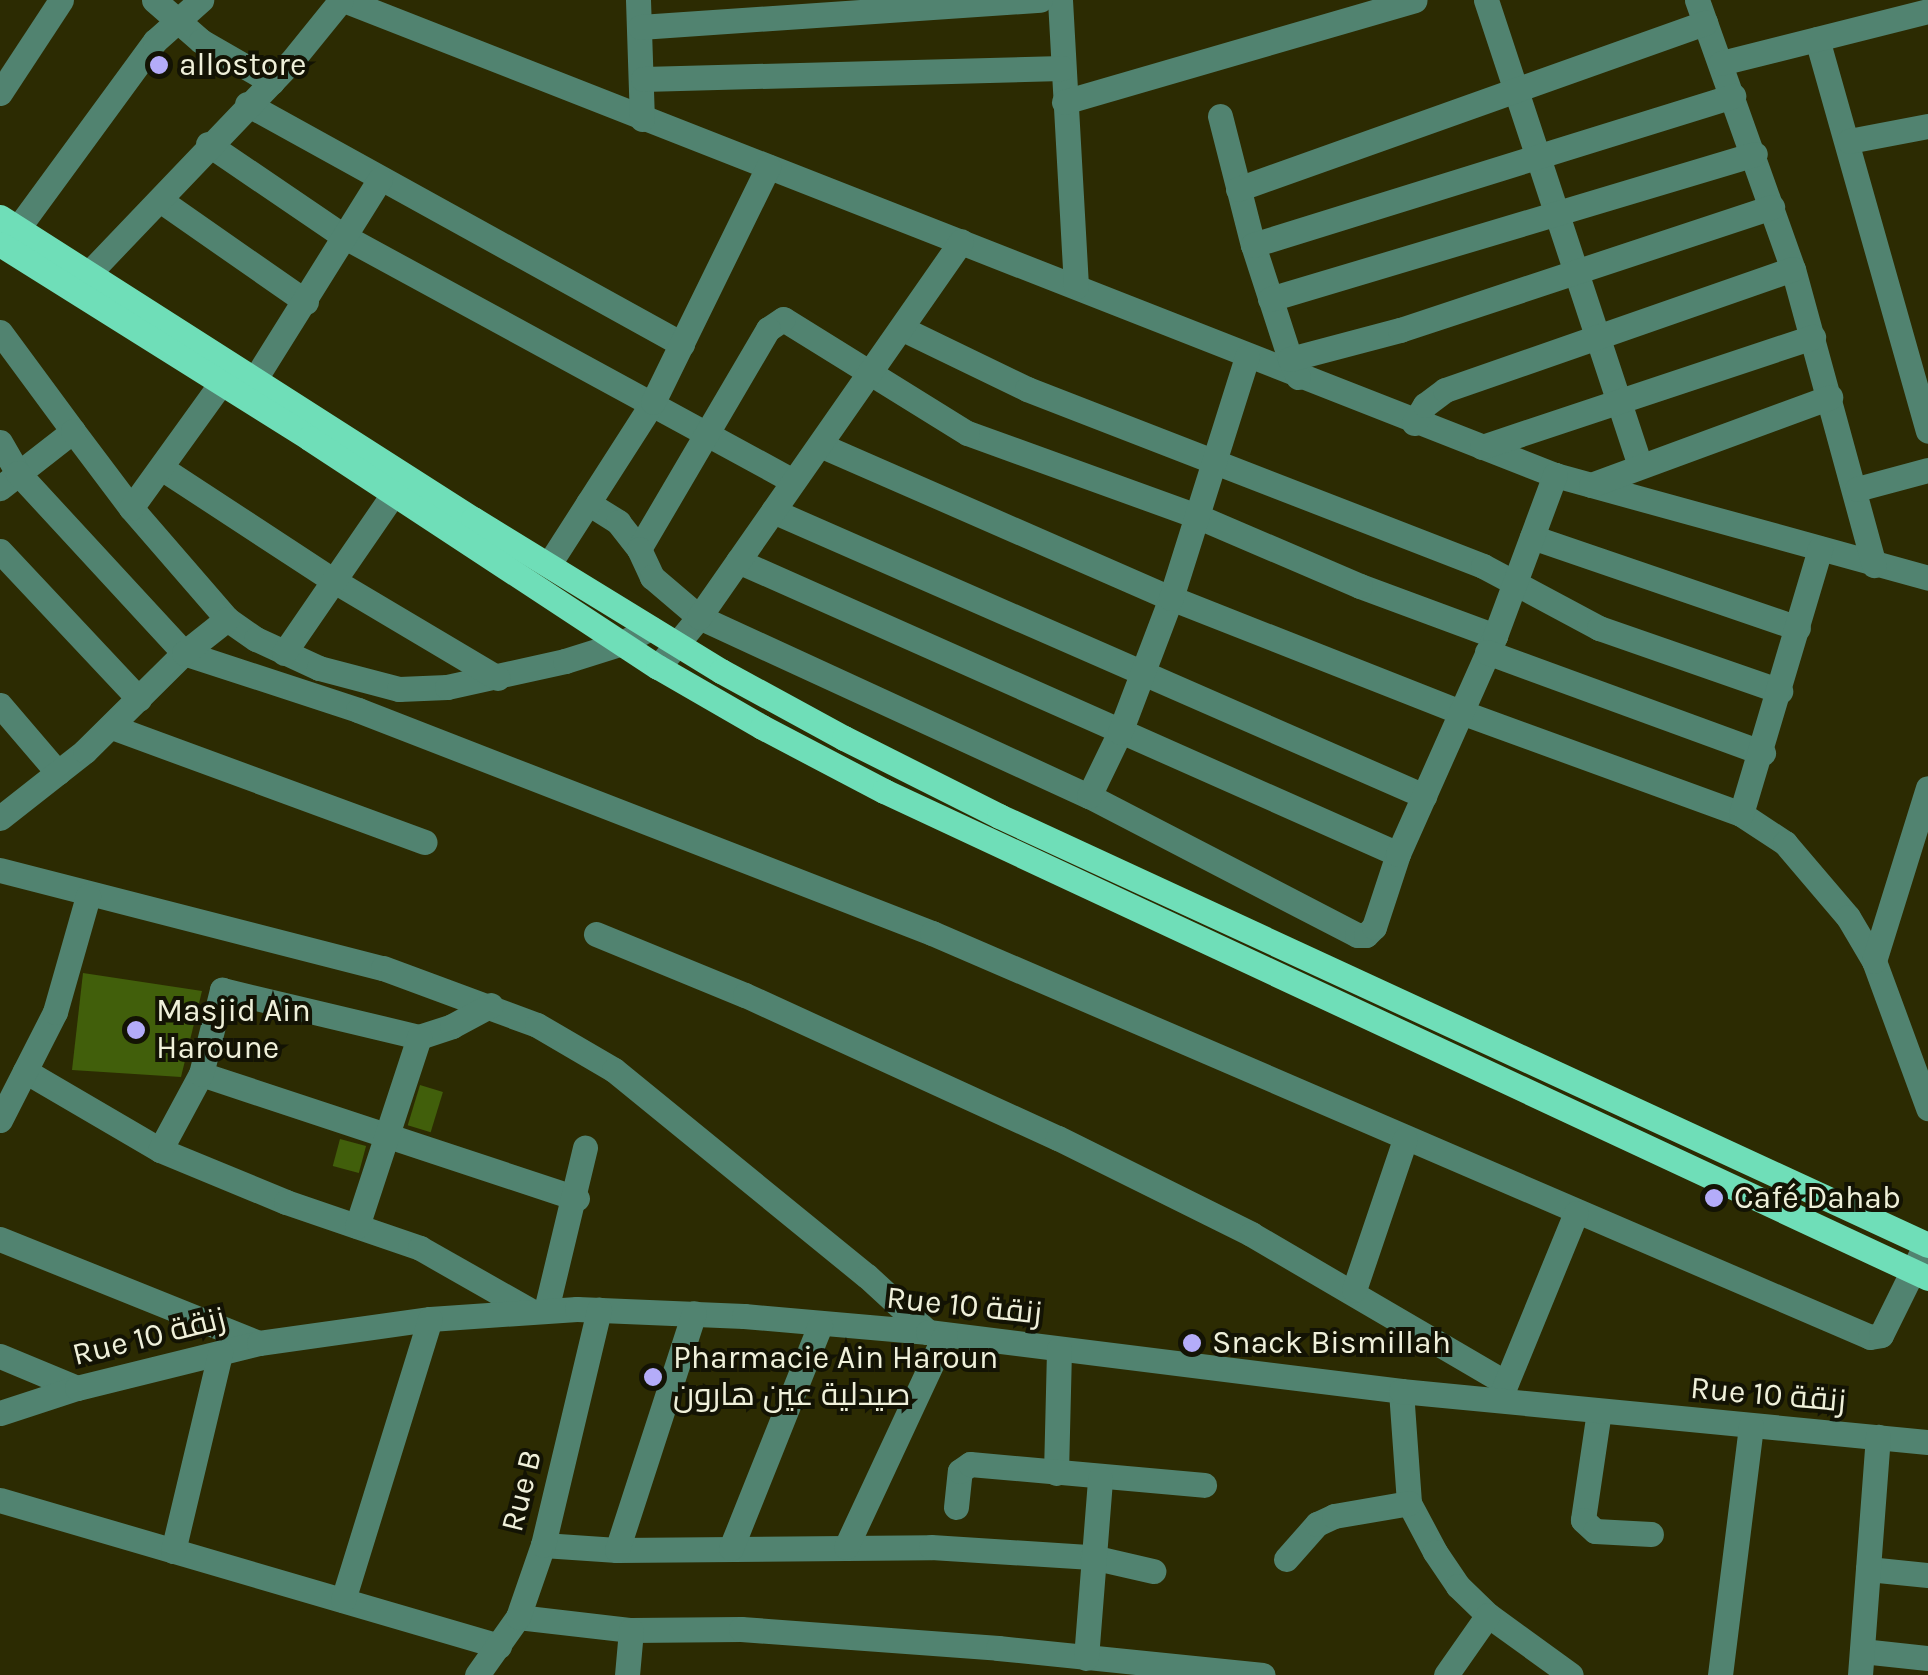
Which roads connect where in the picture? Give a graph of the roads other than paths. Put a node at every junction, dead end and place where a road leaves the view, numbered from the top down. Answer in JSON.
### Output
{"nodes":[{"id":1,"x":61,"y":0,"type":"edge"},
{"id":2,"x":154,"y":0,"type":"edge"},
{"id":3,"x":201,"y":0,"type":"edge"},
{"id":4,"x":343,"y":0,"type":"edge"},
{"id":5,"x":638,"y":0,"type":"edge"},
{"id":6,"x":1040,"y":0,"type":"edge"},
{"id":7,"x":1060,"y":0,"type":"edge"},
{"id":8,"x":1414,"y":0,"type":"edge"},
{"id":9,"x":1486,"y":0,"type":"edge"},
{"id":10,"x":1362,"y":7,"type":"edge"},
{"id":11,"x":1928,"y":11,"type":"edge"},
{"id":12,"x":1701,"y":12,"type":"edge"},
{"id":13,"x":179,"y":19,"type":"junction"},
{"id":14,"x":640,"y":27,"type":"junction"},
{"id":15,"x":1817,"y":39,"type":"junction"},
{"id":16,"x":1721,"y":63,"type":"junction"},
{"id":17,"x":1062,"y":68,"type":"junction"},
{"id":18,"x":643,"y":80,"type":"junction"},
{"id":19,"x":272,"y":82,"type":"junction"},
{"id":20,"x":1518,"y":90,"type":"junction"},
{"id":21,"x":0,"y":93,"type":"edge"},
{"id":22,"x":1732,"y":96,"type":"junction"},
{"id":23,"x":1064,"y":102,"type":"junction"},
{"id":24,"x":247,"y":104,"type":"junction"},
{"id":25,"x":1220,"y":116,"type":"dead end"},
{"id":26,"x":642,"y":119,"type":"junction"},
{"id":27,"x":1928,"y":126,"type":"edge"},
{"id":28,"x":1850,"y":141,"type":"junction"},
{"id":29,"x":208,"y":144,"type":"junction"},
{"id":30,"x":1755,"y":154,"type":"junction"},
{"id":31,"x":1539,"y":158,"type":"junction"},
{"id":32,"x":768,"y":166,"type":"junction"},
{"id":33,"x":380,"y":180,"type":"junction"},
{"id":34,"x":1238,"y":190,"type":"junction"},
{"id":35,"x":160,"y":200,"type":"junction"},
{"id":36,"x":1772,"y":207,"type":"junction"},
{"id":37,"x":1558,"y":216,"type":"junction"},
{"id":38,"x":6,"y":230,"type":"edge"},
{"id":39,"x":345,"y":238,"type":"junction"},
{"id":40,"x":961,"y":240,"type":"junction"},
{"id":41,"x":1253,"y":246,"type":"junction"},
{"id":42,"x":1793,"y":268,"type":"junction"},
{"id":43,"x":90,"y":272,"type":"junction"},
{"id":44,"x":1576,"y":272,"type":"junction"},
{"id":45,"x":1076,"y":287,"type":"junction"},
{"id":46,"x":1270,"y":298,"type":"junction"},
{"id":47,"x":306,"y":302,"type":"junction"},
{"id":48,"x":903,"y":329,"type":"junction"},
{"id":49,"x":0,"y":332,"type":"edge"},
{"id":50,"x":1596,"y":334,"type":"junction"},
{"id":51,"x":1813,"y":338,"type":"junction"},
{"id":52,"x":682,"y":344,"type":"junction"},
{"id":53,"x":1917,"y":348,"type":"edge"},
{"id":54,"x":1247,"y":357,"type":"junction"},
{"id":55,"x":1294,"y":368,"type":"junction"},
{"id":56,"x":871,"y":371,"type":"junction"},
{"id":57,"x":255,"y":379,"type":"junction"},
{"id":58,"x":222,"y":382,"type":"junction"},
{"id":59,"x":1830,"y":397,"type":"junction"},
{"id":60,"x":654,"y":402,"type":"junction"},
{"id":61,"x":1617,"y":403,"type":"junction"},
{"id":62,"x":1414,"y":422,"type":"junction"},
{"id":63,"x":73,"y":430,"type":"junction"},
{"id":64,"x":1928,"y":431,"type":"edge"},
{"id":65,"x":706,"y":432,"type":"junction"},
{"id":66,"x":0,"y":442,"type":"edge"},
{"id":67,"x":820,"y":445,"type":"junction"},
{"id":68,"x":1482,"y":447,"type":"junction"},
{"id":69,"x":1214,"y":459,"type":"junction"},
{"id":70,"x":1640,"y":465,"type":"junction"},
{"id":71,"x":163,"y":469,"type":"junction"},
{"id":72,"x":1928,"y":470,"type":"edge"},
{"id":73,"x":1555,"y":475,"type":"junction"},
{"id":74,"x":9,"y":480,"type":"edge"},
{"id":75,"x":794,"y":481,"type":"junction"},
{"id":76,"x":1591,"y":485,"type":"junction"},
{"id":77,"x":1857,"y":489,"type":"junction"},
{"id":78,"x":394,"y":493,"type":"junction"},
{"id":79,"x":588,"y":502,"type":"junction"},
{"id":80,"x":131,"y":508,"type":"junction"},
{"id":81,"x":773,"y":511,"type":"junction"},
{"id":82,"x":1194,"y":515,"type":"junction"},
{"id":83,"x":1532,"y":537,"type":"junction"},
{"id":84,"x":639,"y":549,"type":"junction"},
{"id":85,"x":1820,"y":549,"type":"junction"},
{"id":86,"x":0,"y":551,"type":"edge"},
{"id":87,"x":738,"y":561,"type":"junction"},
{"id":88,"x":549,"y":564,"type":"junction"},
{"id":89,"x":1874,"y":564,"type":"junction"},
{"id":90,"x":1928,"y":578,"type":"edge"},
{"id":91,"x":336,"y":582,"type":"junction"},
{"id":92,"x":1516,"y":583,"type":"junction"},
{"id":93,"x":1171,"y":598,"type":"junction"},
{"id":94,"x":699,"y":617,"type":"junction"},
{"id":95,"x":227,"y":619,"type":"junction"},
{"id":96,"x":650,"y":628,"type":"junction"},
{"id":97,"x":1798,"y":628,"type":"junction"},
{"id":98,"x":622,"y":643,"type":"junction"},
{"id":99,"x":678,"y":644,"type":"junction"},
{"id":100,"x":1491,"y":644,"type":"junction"},
{"id":101,"x":184,"y":653,"type":"junction"},
{"id":102,"x":284,"y":653,"type":"junction"},
{"id":103,"x":658,"y":667,"type":"junction"},
{"id":104,"x":1143,"y":674,"type":"junction"},
{"id":105,"x":498,"y":678,"type":"junction"},
{"id":106,"x":1780,"y":691,"type":"junction"},
{"id":107,"x":139,"y":699,"type":"junction"},
{"id":108,"x":0,"y":705,"type":"edge"},
{"id":109,"x":1462,"y":712,"type":"junction"},
{"id":110,"x":112,"y":727,"type":"junction"},
{"id":111,"x":1120,"y":732,"type":"junction"},
{"id":112,"x":1762,"y":753,"type":"junction"},
{"id":113,"x":58,"y":773,"type":"junction"},
{"id":114,"x":1928,"y":788,"type":"edge"},
{"id":115,"x":1089,"y":796,"type":"junction"},
{"id":116,"x":1424,"y":796,"type":"junction"},
{"id":117,"x":1741,"y":814,"type":"junction"},
{"id":118,"x":0,"y":818,"type":"edge"},
{"id":119,"x":425,"y":842,"type":"dead end"},
{"id":120,"x":1398,"y":854,"type":"junction"},
{"id":121,"x":0,"y":870,"type":"edge"},
{"id":122,"x":88,"y":896,"type":"junction"},
{"id":123,"x":596,"y":934,"type":"dead end"},
{"id":124,"x":1874,"y":961,"type":"junction"},
{"id":125,"x":491,"y":1005,"type":"junction"},
{"id":126,"x":419,"y":1037,"type":"junction"},
{"id":127,"x":25,"y":1071,"type":"junction"},
{"id":128,"x":201,"y":1074,"type":"junction"},
{"id":129,"x":1928,"y":1108,"type":"edge"},
{"id":130,"x":0,"y":1120,"type":"edge"},
{"id":131,"x":388,"y":1135,"type":"junction"},
{"id":132,"x":1405,"y":1139,"type":"junction"},
{"id":133,"x":585,"y":1148,"type":"dead end"},
{"id":134,"x":160,"y":1150,"type":"junction"},
{"id":135,"x":576,"y":1198,"type":"junction"},
{"id":136,"x":1576,"y":1213,"type":"junction"},
{"id":137,"x":356,"y":1226,"type":"junction"},
{"id":138,"x":0,"y":1239,"type":"edge"},
{"id":139,"x":1927,"y":1245,"type":"edge"},
{"id":140,"x":1920,"y":1274,"type":"edge"},
{"id":141,"x":1354,"y":1290,"type":"junction"},
{"id":142,"x":538,"y":1310,"type":"junction"},
{"id":143,"x":599,"y":1310,"type":"junction"},
{"id":144,"x":694,"y":1314,"type":"junction"},
{"id":145,"x":430,"y":1319,"type":"junction"},
{"id":146,"x":820,"y":1325,"type":"junction"},
{"id":147,"x":936,"y":1334,"type":"junction"},
{"id":148,"x":259,"y":1343,"type":"junction"},
{"id":149,"x":1060,"y":1350,"type":"junction"},
{"id":150,"x":220,"y":1354,"type":"junction"},
{"id":151,"x":0,"y":1356,"type":"edge"},
{"id":152,"x":77,"y":1388,"type":"junction"},
{"id":153,"x":1402,"y":1391,"type":"junction"},
{"id":154,"x":1502,"y":1392,"type":"junction"},
{"id":155,"x":1599,"y":1411,"type":"junction"},
{"id":156,"x":0,"y":1413,"type":"edge"},
{"id":157,"x":1750,"y":1426,"type":"junction"},
{"id":158,"x":1878,"y":1438,"type":"junction"},
{"id":159,"x":1928,"y":1442,"type":"edge"},
{"id":160,"x":1056,"y":1473,"type":"junction"},
{"id":161,"x":1100,"y":1479,"type":"junction"},
{"id":162,"x":1204,"y":1485,"type":"dead end"},
{"id":163,"x":0,"y":1500,"type":"edge"},
{"id":164,"x":1409,"y":1503,"type":"junction"},
{"id":165,"x":956,"y":1508,"type":"dead end"},
{"id":166,"x":1651,"y":1534,"type":"dead end"},
{"id":167,"x":543,"y":1546,"type":"junction"},
{"id":168,"x":730,"y":1548,"type":"junction"},
{"id":169,"x":846,"y":1548,"type":"junction"},
{"id":170,"x":617,"y":1550,"type":"junction"},
{"id":171,"x":173,"y":1551,"type":"junction"},
{"id":172,"x":1092,"y":1558,"type":"junction"},
{"id":173,"x":1286,"y":1559,"type":"dead end"},
{"id":174,"x":1868,"y":1569,"type":"junction"},
{"id":175,"x":1152,"y":1570,"type":"dead end"},
{"id":176,"x":1928,"y":1575,"type":"edge"},
{"id":177,"x":342,"y":1600,"type":"junction"},
{"id":178,"x":1488,"y":1614,"type":"junction"},
{"id":179,"x":518,"y":1616,"type":"junction"},
{"id":180,"x":631,"y":1630,"type":"junction"},
{"id":181,"x":499,"y":1646,"type":"junction"},
{"id":182,"x":1086,"y":1658,"type":"junction"},
{"id":183,"x":1928,"y":1658,"type":"edge"},
{"id":184,"x":1861,"y":1663,"type":"edge"},
{"id":185,"x":478,"y":1675,"type":"edge"},
{"id":186,"x":628,"y":1675,"type":"edge"},
{"id":187,"x":1263,"y":1675,"type":"edge"},
{"id":188,"x":1446,"y":1675,"type":"edge"},
{"id":189,"x":1571,"y":1675,"type":"edge"},
{"id":190,"x":1720,"y":1675,"type":"edge"}],
"edges":[{"from":1,"to":21,"type":"street"},
{"from":2,"to":13,"type":"street"},
{"from":3,"to":13,"type":"street"},
{"from":4,"to":19,"type":"street"},
{"from":4,"to":26,"type":"street"},
{"from":5,"to":14,"type":"street"},
{"from":6,"to":14,"type":"street"},
{"from":7,"to":17,"type":"street"},
{"from":8,"to":10,"type":"street"},
{"from":9,"to":20,"type":"street"},
{"from":10,"to":23,"type":"street"},
{"from":11,"to":15,"type":"street"},
{"from":12,"to":16,"type":"street"},
{"from":12,"to":20,"type":"street"},
{"from":13,"to":19,"type":"street"},
{"from":13,"to":38,"type":"street"},
{"from":14,"to":18,"type":"street"},
{"from":15,"to":16,"type":"street"},
{"from":15,"to":28,"type":"street"},
{"from":16,"to":22,"type":"street"},
{"from":17,"to":18,"type":"street"},
{"from":17,"to":23,"type":"street"},
{"from":18,"to":26,"type":"street"},
{"from":19,"to":24,"type":"street"},
{"from":20,"to":31,"type":"street"},
{"from":20,"to":34,"type":"street"},
{"from":22,"to":30,"type":"street"},
{"from":22,"to":31,"type":"street"},
{"from":23,"to":45,"type":"street"},
{"from":24,"to":29,"type":"street"},
{"from":24,"to":33,"type":"street"},
{"from":25,"to":34,"type":"street"},
{"from":26,"to":32,"type":"street"},
{"from":27,"to":28,"type":"street"},
{"from":28,"to":53,"type":"street"},
{"from":29,"to":35,"type":"street"},
{"from":29,"to":39,"type":"street"},
{"from":30,"to":36,"type":"street"},
{"from":30,"to":37,"type":"street"},
{"from":31,"to":37,"type":"street"},
{"from":31,"to":41,"type":"street"},
{"from":32,"to":40,"type":"street"},
{"from":32,"to":52,"type":"street"},
{"from":33,"to":39,"type":"street"},
{"from":33,"to":52,"type":"street"},
{"from":34,"to":41,"type":"street"},
{"from":35,"to":43,"type":"street"},
{"from":35,"to":47,"type":"street"},
{"from":36,"to":42,"type":"street"},
{"from":36,"to":44,"type":"street"},
{"from":37,"to":44,"type":"street"},
{"from":37,"to":46,"type":"street"},
{"from":38,"to":43,"type":"main road"},
{"from":38,"to":58,"type":"main road"},
{"from":39,"to":47,"type":"street"},
{"from":39,"to":60,"type":"street"},
{"from":40,"to":45,"type":"street"},
{"from":40,"to":48,"type":"street"},
{"from":41,"to":46,"type":"street"},
{"from":42,"to":50,"type":"street"},
{"from":42,"to":51,"type":"street"},
{"from":43,"to":57,"type":"main road"},
{"from":44,"to":50,"type":"street"},
{"from":44,"to":55,"type":"street"},
{"from":45,"to":54,"type":"street"},
{"from":46,"to":55,"type":"street"},
{"from":47,"to":57,"type":"street"},
{"from":48,"to":56,"type":"street"},
{"from":48,"to":69,"type":"street"},
{"from":49,"to":63,"type":"street"},
{"from":50,"to":61,"type":"street"},
{"from":50,"to":62,"type":"street"},
{"from":51,"to":59,"type":"street"},
{"from":51,"to":61,"type":"street"},
{"from":52,"to":60,"type":"street"},
{"from":53,"to":64,"type":"street"},
{"from":54,"to":55,"type":"street"},
{"from":54,"to":69,"type":"street"},
{"from":55,"to":62,"type":"street"},
{"from":56,"to":65,"type":"street"},
{"from":56,"to":67,"type":"street"},
{"from":56,"to":82,"type":"street"},
{"from":57,"to":88,"type":"main road"},
{"from":58,"to":71,"type":"street"},
{"from":58,"to":78,"type":"main road"},
{"from":59,"to":70,"type":"street"},
{"from":59,"to":77,"type":"street"},
{"from":60,"to":65,"type":"street"},
{"from":60,"to":79,"type":"street"},
{"from":61,"to":68,"type":"street"},
{"from":61,"to":70,"type":"street"},
{"from":62,"to":68,"type":"street"},
{"from":63,"to":74,"type":"street"},
{"from":63,"to":80,"type":"street"},
{"from":65,"to":75,"type":"street"},
{"from":65,"to":84,"type":"street"},
{"from":66,"to":74,"type":"street"},
{"from":67,"to":75,"type":"street"},
{"from":67,"to":93,"type":"street"},
{"from":68,"to":73,"type":"street"},
{"from":69,"to":82,"type":"street"},
{"from":69,"to":92,"type":"street"},
{"from":70,"to":76,"type":"street"},
{"from":71,"to":80,"type":"street"},
{"from":71,"to":91,"type":"street"},
{"from":72,"to":77,"type":"street"},
{"from":73,"to":76,"type":"street"},
{"from":73,"to":83,"type":"street"},
{"from":74,"to":101,"type":"street"},
{"from":75,"to":81,"type":"street"},
{"from":76,"to":85,"type":"street"},
{"from":77,"to":89,"type":"street"},
{"from":78,"to":91,"type":"street"},
{"from":78,"to":98,"type":"main road"},
{"from":79,"to":84,"type":"street"},
{"from":79,"to":88,"type":"street"},
{"from":80,"to":95,"type":"street"},
{"from":81,"to":87,"type":"street"},
{"from":81,"to":104,"type":"street"},
{"from":82,"to":93,"type":"street"},
{"from":82,"to":100,"type":"street"},
{"from":83,"to":92,"type":"street"},
{"from":83,"to":97,"type":"street"},
{"from":84,"to":94,"type":"street"},
{"from":85,"to":89,"type":"street"},
{"from":85,"to":97,"type":"street"},
{"from":86,"to":107,"type":"street"},
{"from":87,"to":94,"type":"street"},
{"from":87,"to":111,"type":"street"},
{"from":88,"to":96,"type":"main road"},
{"from":89,"to":90,"type":"street"},
{"from":91,"to":102,"type":"street"},
{"from":91,"to":105,"type":"street"},
{"from":92,"to":100,"type":"street"},
{"from":92,"to":106,"type":"street"},
{"from":93,"to":104,"type":"street"},
{"from":93,"to":109,"type":"street"},
{"from":94,"to":99,"type":"street"},
{"from":94,"to":115,"type":"street"},
{"from":95,"to":101,"type":"street"},
{"from":95,"to":102,"type":"street"},
{"from":96,"to":98,"type":"street"},
{"from":96,"to":99,"type":"main road"},
{"from":97,"to":106,"type":"street"},
{"from":98,"to":103,"type":"main road"},
{"from":98,"to":105,"type":"street"},
{"from":99,"to":103,"type":"street"},
{"from":99,"to":139,"type":"main road"},
{"from":100,"to":109,"type":"street"},
{"from":100,"to":112,"type":"street"},
{"from":101,"to":107,"type":"street"},
{"from":101,"to":132,"type":"street"},
{"from":102,"to":105,"type":"street"},
{"from":103,"to":140,"type":"main road"},
{"from":104,"to":111,"type":"street"},
{"from":104,"to":116,"type":"street"},
{"from":106,"to":112,"type":"street"},
{"from":107,"to":110,"type":"street"},
{"from":108,"to":113,"type":"street"},
{"from":109,"to":116,"type":"street"},
{"from":109,"to":117,"type":"street"},
{"from":110,"to":113,"type":"street"},
{"from":110,"to":119,"type":"street"},
{"from":111,"to":115,"type":"street"},
{"from":111,"to":120,"type":"street"},
{"from":112,"to":117,"type":"street"},
{"from":113,"to":118,"type":"street"},
{"from":114,"to":124,"type":"street"},
{"from":115,"to":120,"type":"street"},
{"from":116,"to":120,"type":"street"},
{"from":117,"to":124,"type":"street"},
{"from":121,"to":122,"type":"street"},
{"from":122,"to":125,"type":"street"},
{"from":122,"to":127,"type":"street"},
{"from":123,"to":141,"type":"street"},
{"from":124,"to":129,"type":"street"},
{"from":125,"to":126,"type":"street"},
{"from":125,"to":147,"type":"street"},
{"from":126,"to":128,"type":"street"},
{"from":126,"to":131,"type":"street"},
{"from":127,"to":130,"type":"street"},
{"from":127,"to":134,"type":"street"},
{"from":128,"to":131,"type":"street"},
{"from":128,"to":134,"type":"street"},
{"from":131,"to":135,"type":"street"},
{"from":131,"to":137,"type":"street"},
{"from":132,"to":136,"type":"street"},
{"from":132,"to":141,"type":"street"},
{"from":133,"to":135,"type":"street"},
{"from":134,"to":137,"type":"street"},
{"from":135,"to":142,"type":"street"},
{"from":136,"to":140,"type":"street"},
{"from":136,"to":154,"type":"street"},
{"from":137,"to":142,"type":"street"},
{"from":138,"to":148,"type":"street"},
{"from":139,"to":140,"type":"street"},
{"from":141,"to":154,"type":"street"},
{"from":142,"to":143,"type":"street","name":"Rue 10 زنقة"},
{"from":142,"to":145,"type":"street","name":"Rue 10 زنقة"},
{"from":143,"to":144,"type":"street","name":"Rue 10 زنقة"},
{"from":143,"to":167,"type":"street","name":"Rue B"},
{"from":144,"to":146,"type":"street","name":"Rue 10 زنقة"},
{"from":144,"to":170,"type":"street"},
{"from":145,"to":148,"type":"street","name":"Rue 10 زنقة"},
{"from":145,"to":177,"type":"street"},
{"from":146,"to":147,"type":"street","name":"Rue 10 زنقة"},
{"from":146,"to":168,"type":"street"},
{"from":147,"to":149,"type":"street","name":"Rue 10 زنقة"},
{"from":147,"to":169,"type":"street"},
{"from":148,"to":150,"type":"street","name":"Rue 10 زنقة"},
{"from":149,"to":153,"type":"street","name":"Rue 10 زنقة"},
{"from":149,"to":160,"type":"street"},
{"from":150,"to":152,"type":"street","name":"Rue 10 زنقة"},
{"from":150,"to":171,"type":"street"},
{"from":151,"to":152,"type":"street"},
{"from":152,"to":156,"type":"street","name":"Rue 10 زنقة"},
{"from":153,"to":154,"type":"street","name":"Rue 10 زنقة"},
{"from":153,"to":164,"type":"street"},
{"from":154,"to":155,"type":"street","name":"Rue 10 زنقة"},
{"from":155,"to":157,"type":"street","name":"Rue 10 زنقة"},
{"from":155,"to":166,"type":"street"},
{"from":157,"to":158,"type":"street","name":"Rue 10 زنقة"},
{"from":157,"to":190,"type":"street"},
{"from":158,"to":159,"type":"street","name":"Rue 10 زنقة"},
{"from":158,"to":174,"type":"street"},
{"from":160,"to":161,"type":"street"},
{"from":160,"to":165,"type":"street"},
{"from":161,"to":162,"type":"street"},
{"from":161,"to":172,"type":"street"},
{"from":163,"to":171,"type":"street"},
{"from":164,"to":173,"type":"street"},
{"from":164,"to":178,"type":"street"},
{"from":167,"to":170,"type":"street"},
{"from":167,"to":179,"type":"street","name":"Rue B"},
{"from":168,"to":169,"type":"street"},
{"from":168,"to":170,"type":"street"},
{"from":169,"to":172,"type":"street"},
{"from":171,"to":177,"type":"street"},
{"from":172,"to":175,"type":"street"},
{"from":172,"to":182,"type":"street"},
{"from":174,"to":176,"type":"street"},
{"from":174,"to":184,"type":"street"},
{"from":177,"to":181,"type":"street"},
{"from":178,"to":188,"type":"street"},
{"from":178,"to":189,"type":"street"},
{"from":179,"to":180,"type":"street"},
{"from":179,"to":181,"type":"street","name":"Rue B"},
{"from":180,"to":182,"type":"street"},
{"from":180,"to":186,"type":"street"},
{"from":181,"to":185,"type":"street","name":"Rue B"},
{"from":182,"to":187,"type":"street"},
{"from":183,"to":184,"type":"street"}]}
